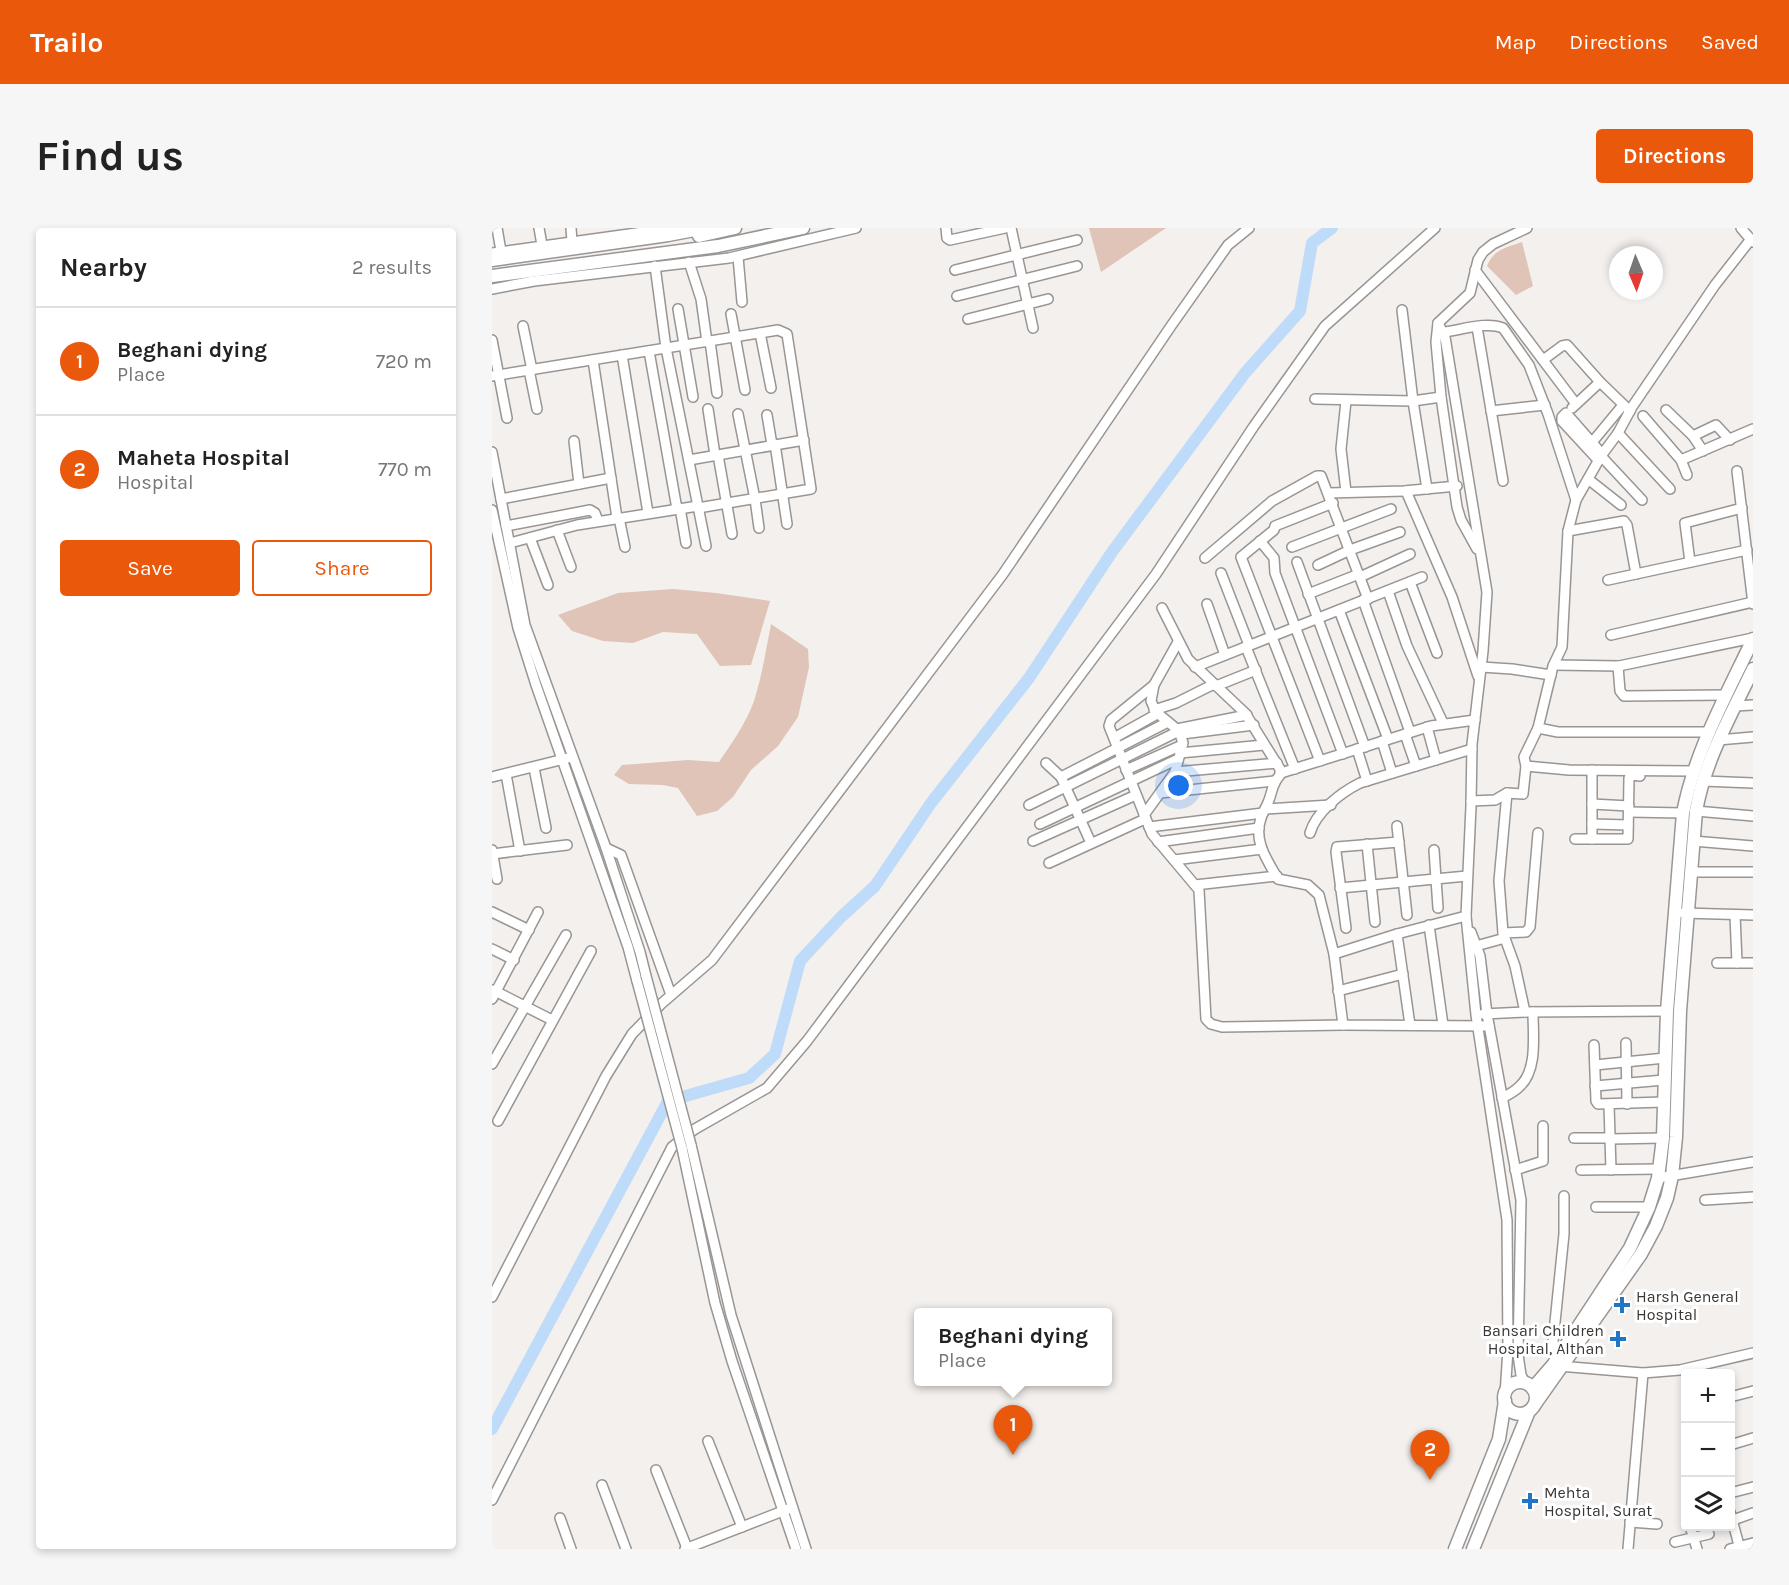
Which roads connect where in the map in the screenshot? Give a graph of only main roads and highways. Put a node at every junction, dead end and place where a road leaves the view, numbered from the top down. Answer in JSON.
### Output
{"nodes":[{"id":1,"x":705,"y":228,"type":"edge"},
{"id":2,"x":735,"y":228,"type":"edge"},
{"id":3,"x":775,"y":228,"type":"edge"},
{"id":4,"x":803,"y":228,"type":"edge"},
{"id":5,"x":673,"y":233,"type":"edge"},
{"id":6,"x":495,"y":255,"type":"edge"},
{"id":7,"x":492,"y":268,"type":"edge"},
{"id":8,"x":492,"y":276,"type":"edge"},
{"id":9,"x":1753,"y":639,"type":"edge"},
{"id":10,"x":1752,"y":674,"type":"edge"},
{"id":11,"x":1714,"y":736,"type":"junction"},
{"id":12,"x":1681,"y":913,"type":"junction"},
{"id":13,"x":1557,"y":1364,"type":"junction"},
{"id":14,"x":1529,"y":1386,"type":"junction"},
{"id":15,"x":1505,"y":1398,"type":"junction"},
{"id":16,"x":1531,"y":1409,"type":"junction"},
{"id":17,"x":1455,"y":1549,"type":"edge"},
{"id":18,"x":1473,"y":1549,"type":"edge"}],
"edges":[{"from":1,"to":5,"type":"main road"},
{"from":2,"to":5,"type":"main road"},
{"from":3,"to":5,"type":"main road"},
{"from":4,"to":8,"type":"main road"},
{"from":5,"to":6,"type":"main road"},
{"from":5,"to":7,"type":"main road"},
{"from":9,"to":11,"type":"main road"},
{"from":10,"to":11,"type":"main road"},
{"from":11,"to":12,"type":"main road"},
{"from":11,"to":12,"type":"main road"},
{"from":12,"to":13,"type":"main road"},
{"from":12,"to":13,"type":"main road"},
{"from":13,"to":14,"type":"main road"},
{"from":13,"to":16,"type":"main road"},
{"from":14,"to":15,"type":"main road"},
{"from":14,"to":16,"type":"main road"},
{"from":15,"to":16,"type":"main road"},
{"from":15,"to":17,"type":"main road"},
{"from":16,"to":18,"type":"main road"}]}
